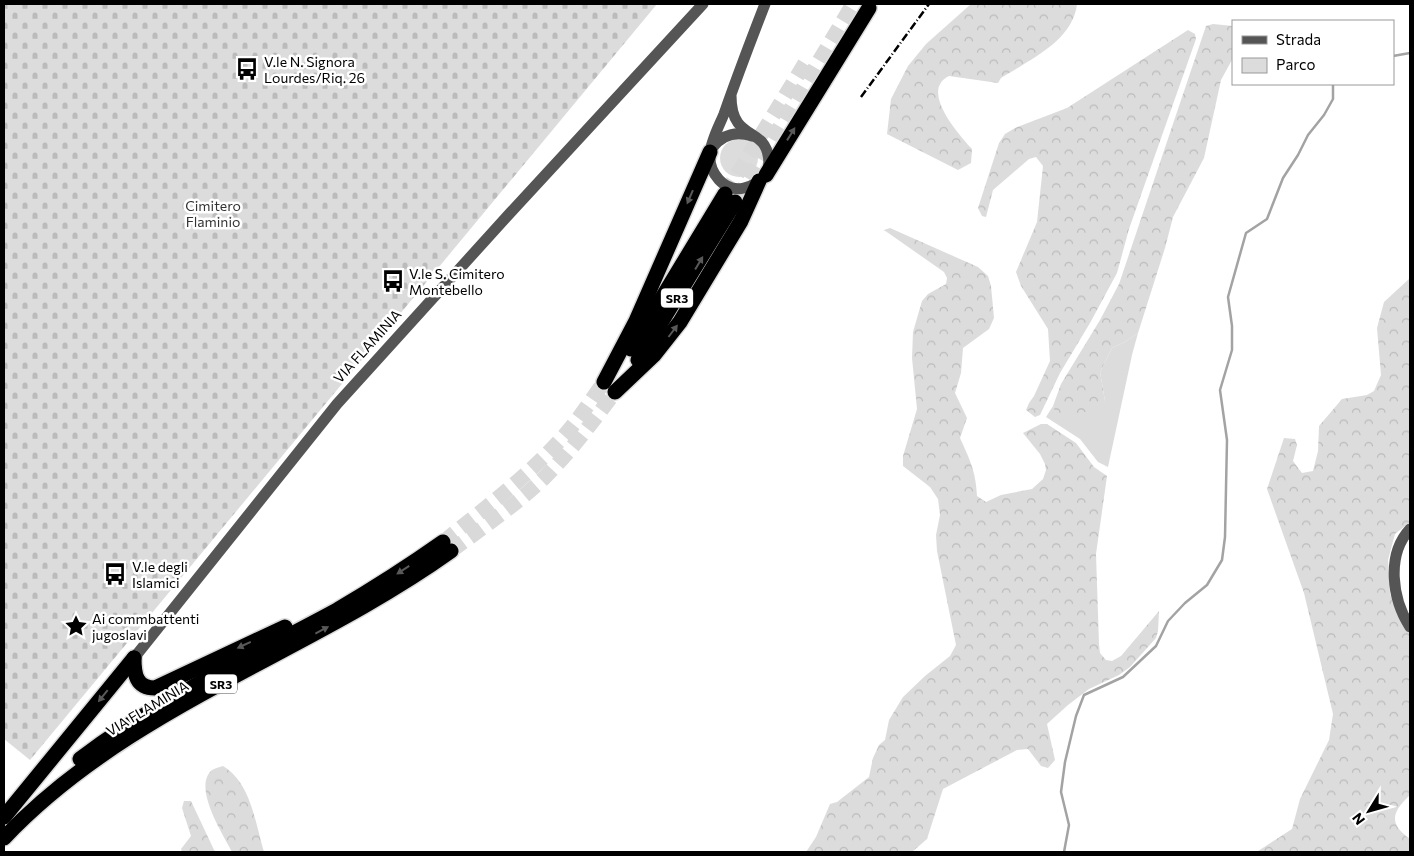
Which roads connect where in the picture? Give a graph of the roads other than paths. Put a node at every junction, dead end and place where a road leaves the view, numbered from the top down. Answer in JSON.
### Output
{"nodes":[{"id":1,"x":703,"y":4,"type":"edge"},
{"id":2,"x":765,"y":4,"type":"edge"},
{"id":3,"x":869,"y":8,"type":"dead end"},
{"id":4,"x":730,"y":95,"type":"junction"},
{"id":5,"x":754,"y":137,"type":"junction"},
{"id":6,"x":710,"y":152,"type":"junction"},
{"id":7,"x":763,"y":178,"type":"junction"},
{"id":8,"x":730,"y":198,"type":"tunnel mouth"},
{"id":9,"x":610,"y":387,"type":"junction"},
{"id":10,"x":1410,"y":529,"type":"edge"},
{"id":11,"x":338,"y":609,"type":"junction"},
{"id":12,"x":1410,"y":627,"type":"edge"},
{"id":13,"x":134,"y":658,"type":"junction"},
{"id":14,"x":4,"y":818,"type":"edge"},
{"id":15,"x":4,"y":825,"type":"edge"},
{"id":16,"x":4,"y":838,"type":"edge"}],
"edges":[{"from":1,"to":13,"type":"street","name":"VIA FLAMINIA"},
{"from":2,"to":4,"type":"street"},
{"from":7,"to":3,"type":"highway","one_way":true},
{"from":4,"to":5,"type":"street"},
{"from":4,"to":6,"type":"street"},
{"from":5,"to":6,"type":"street"},
{"from":5,"to":7,"type":"street"},
{"from":6,"to":7,"type":"street"},
{"from":6,"to":9,"type":"highway","one_way":true},
{"from":9,"to":7,"type":"highway","one_way":true},
{"from":8,"to":9,"type":"highway","number":"SR3"},
{"from":10,"to":12,"type":"street"},
{"from":11,"to":13,"type":"highway","one_way":true},
{"from":11,"to":15,"type":"highway","name":"VIA FLAMINIA","number":"SR3"},
{"from":16,"to":11,"type":"highway","name":"VIA FLAMINIA","number":"SR3","one_way":true},
{"from":13,"to":14,"type":"highway","one_way":true}]}
